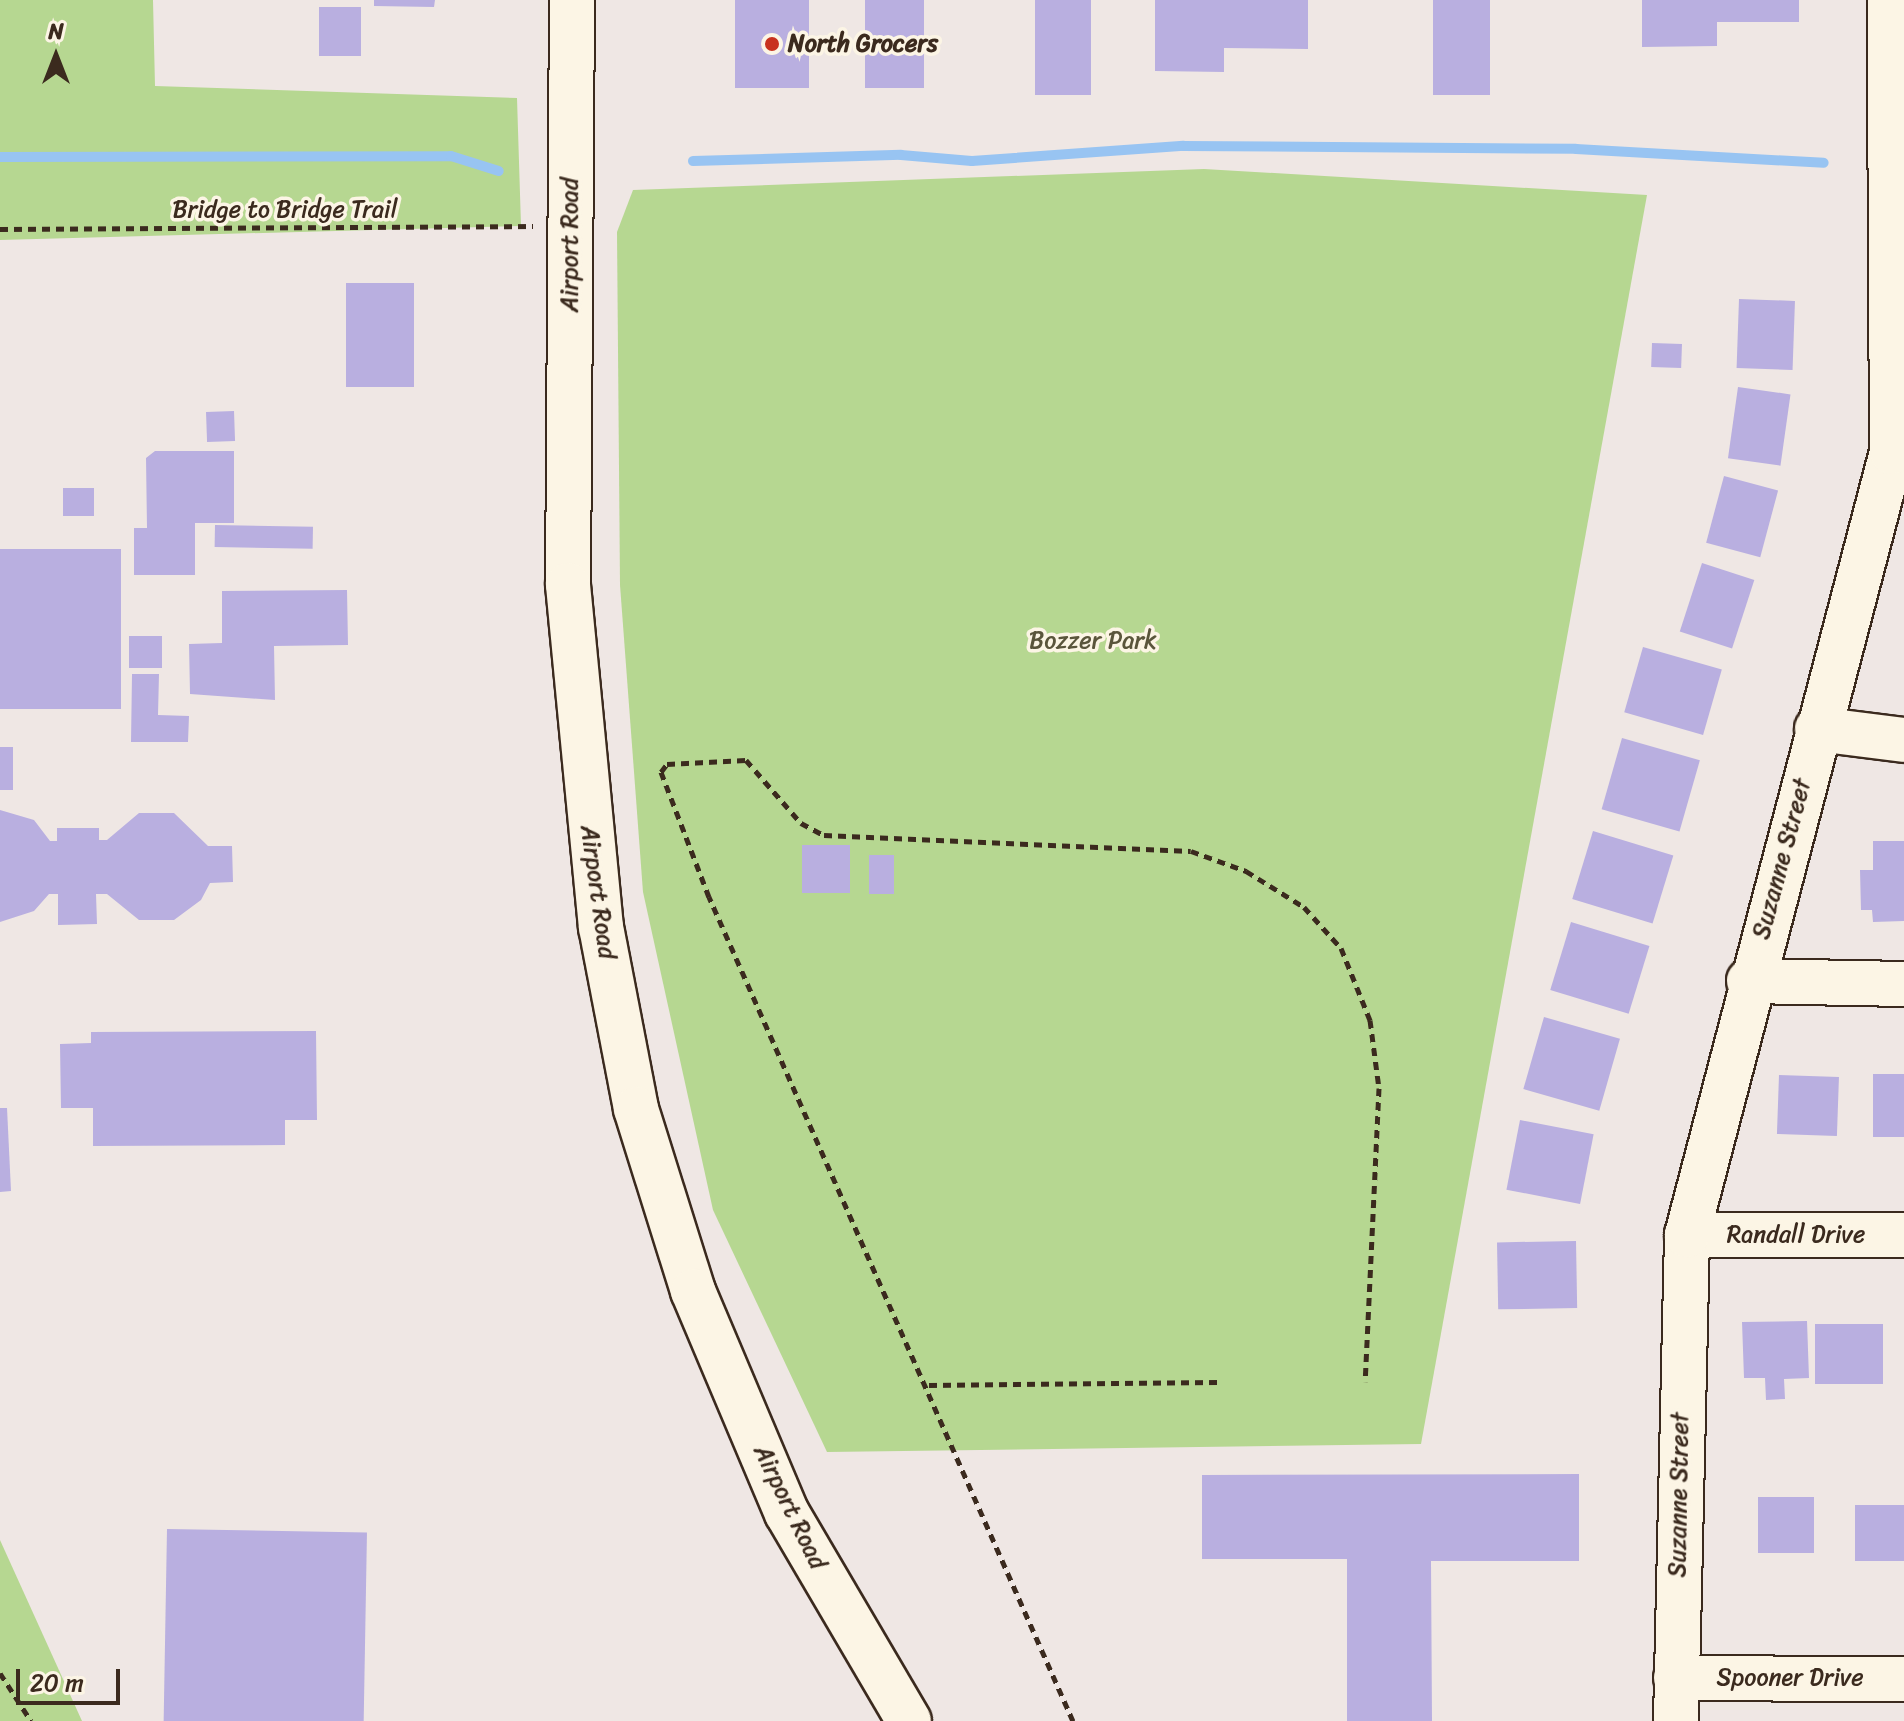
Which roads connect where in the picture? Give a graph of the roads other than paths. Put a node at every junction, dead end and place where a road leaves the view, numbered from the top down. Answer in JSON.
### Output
{"nodes":[{"id":1,"x":572,"y":0,"type":"edge"},
{"id":2,"x":1890,"y":0,"type":"edge"},
{"id":3,"x":1897,"y":264,"type":"edge"},
{"id":4,"x":1817,"y":729,"type":"junction"},
{"id":5,"x":1899,"y":729,"type":"edge"},
{"id":6,"x":1749,"y":981,"type":"junction"},
{"id":7,"x":1904,"y":984,"type":"edge"},
{"id":8,"x":1687,"y":1235,"type":"junction"},
{"id":9,"x":1904,"y":1235,"type":"edge"},
{"id":10,"x":1676,"y":1678,"type":"junction"},
{"id":11,"x":1904,"y":1679,"type":"edge"},
{"id":12,"x":905,"y":1720,"type":"edge"},
{"id":13,"x":1676,"y":1721,"type":"edge"}],
"edges":[{"from":1,"to":12,"type":"street","name":"Airport Road"},
{"from":2,"to":3,"type":"street","name":"Suzanne Street"},
{"from":3,"to":4,"type":"street","name":"Suzanne Street"},
{"from":4,"to":5,"type":"street"},
{"from":4,"to":6,"type":"street","name":"Suzanne Street"},
{"from":6,"to":7,"type":"street"},
{"from":6,"to":8,"type":"street","name":"Suzanne Street"},
{"from":8,"to":9,"type":"street","name":"Randall Drive"},
{"from":8,"to":10,"type":"street","name":"Suzanne Street"},
{"from":10,"to":11,"type":"street","name":"Spooner Drive"},
{"from":10,"to":13,"type":"street","name":"Suzanne Street"}]}
